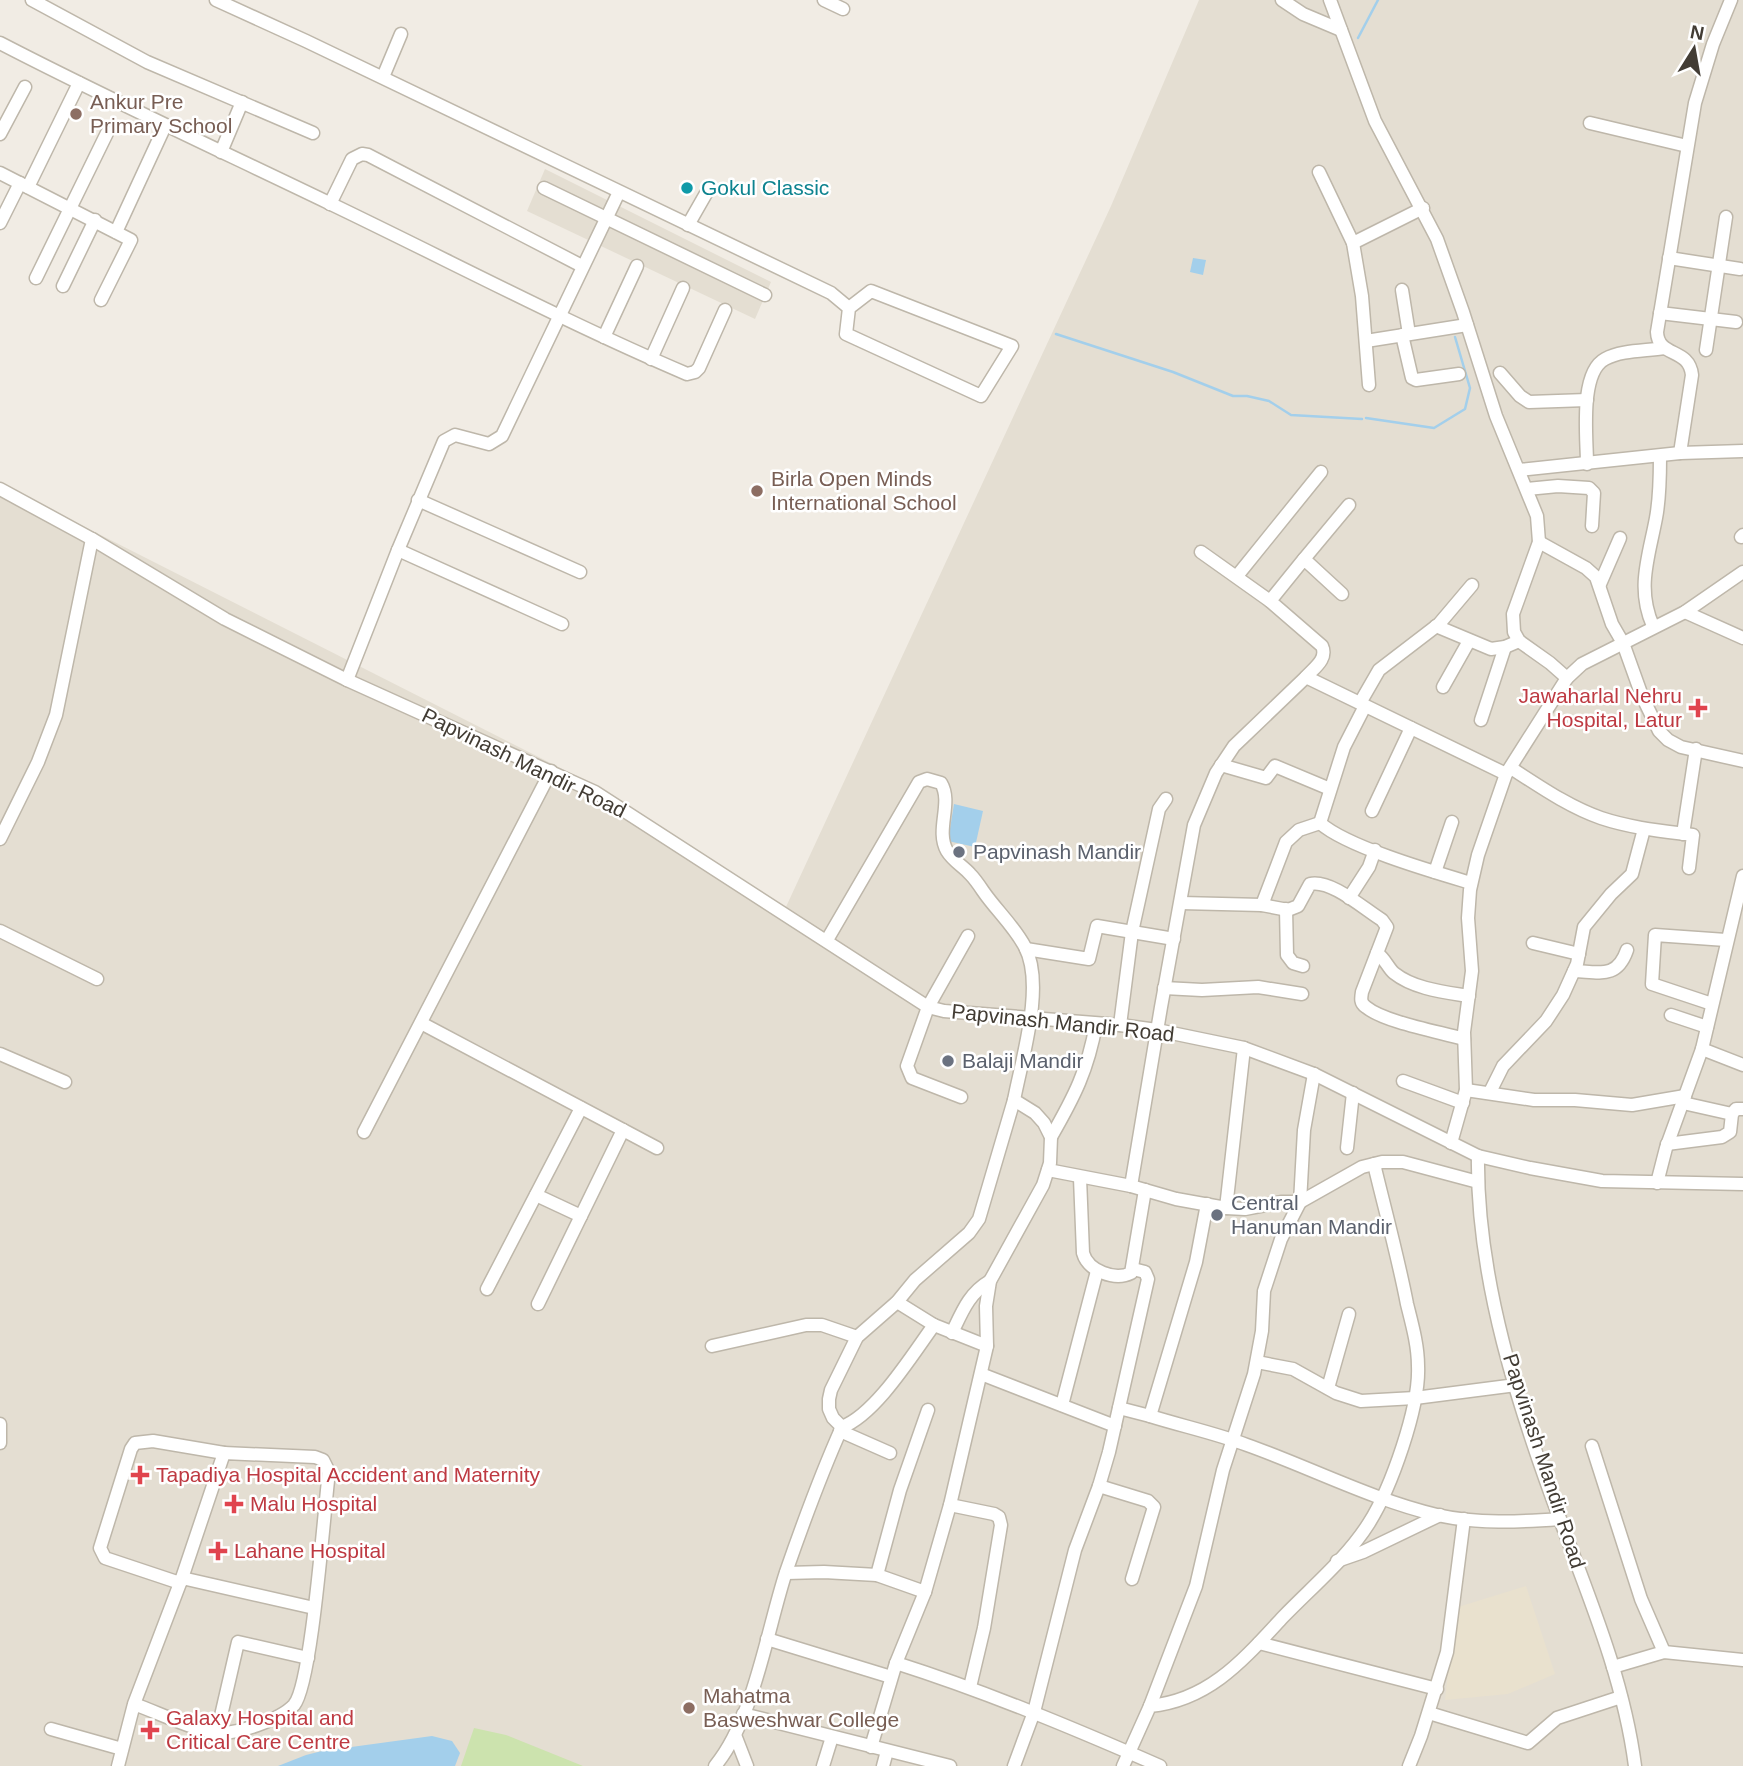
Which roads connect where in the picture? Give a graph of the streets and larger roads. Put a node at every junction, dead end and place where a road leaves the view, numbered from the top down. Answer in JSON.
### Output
{"nodes":[{"id":1,"x":32,"y":0,"type":"edge"},
{"id":2,"x":216,"y":0,"type":"edge"},
{"id":3,"x":824,"y":0,"type":"edge"},
{"id":4,"x":1282,"y":0,"type":"edge"},
{"id":5,"x":1330,"y":0,"type":"edge"},
{"id":6,"x":1731,"y":0,"type":"edge"},
{"id":7,"x":843,"y":9,"type":"dead end"},
{"id":8,"x":1341,"y":30,"type":"junction"},
{"id":9,"x":401,"y":34,"type":"dead end"},
{"id":10,"x":0,"y":43,"type":"edge"},
{"id":11,"x":383,"y":77,"type":"junction"},
{"id":12,"x":79,"y":83,"type":"junction"},
{"id":13,"x":26,"y":87,"type":"dead end"},
{"id":14,"x":242,"y":102,"type":"junction"},
{"id":15,"x":5,"y":115,"type":"edge"},
{"id":16,"x":1590,"y":123,"type":"dead end"},
{"id":17,"x":165,"y":126,"type":"junction"},
{"id":18,"x":107,"y":133,"type":"dead end"},
{"id":19,"x":313,"y":133,"type":"dead end"},
{"id":20,"x":0,"y":134,"type":"edge"},
{"id":21,"x":1687,"y":146,"type":"junction"},
{"id":22,"x":221,"y":152,"type":"junction"},
{"id":23,"x":1319,"y":172,"type":"dead end"},
{"id":24,"x":0,"y":173,"type":"edge"},
{"id":25,"x":24,"y":185,"type":"junction"},
{"id":26,"x":544,"y":188,"type":"dead end"},
{"id":27,"x":708,"y":190,"type":"dead end"},
{"id":28,"x":619,"y":192,"type":"junction"},
{"id":29,"x":330,"y":204,"type":"junction"},
{"id":30,"x":1423,"y":208,"type":"junction"},
{"id":31,"x":71,"y":209,"type":"junction"},
{"id":32,"x":1726,"y":217,"type":"dead end"},
{"id":33,"x":606,"y":218,"type":"junction"},
{"id":34,"x":95,"y":220,"type":"junction"},
{"id":35,"x":0,"y":223,"type":"edge"},
{"id":36,"x":688,"y":225,"type":"junction"},
{"id":37,"x":116,"y":232,"type":"junction"},
{"id":38,"x":1353,"y":243,"type":"junction"},
{"id":39,"x":1669,"y":258,"type":"junction"},
{"id":40,"x":582,"y":266,"type":"junction"},
{"id":41,"x":637,"y":266,"type":"dead end"},
{"id":42,"x":1718,"y":266,"type":"junction"},
{"id":43,"x":1740,"y":269,"type":"dead end"},
{"id":44,"x":36,"y":278,"type":"dead end"},
{"id":45,"x":63,"y":286,"type":"dead end"},
{"id":46,"x":684,"y":288,"type":"dead end"},
{"id":47,"x":1402,"y":290,"type":"dead end"},
{"id":48,"x":765,"y":295,"type":"dead end"},
{"id":49,"x":101,"y":300,"type":"dead end"},
{"id":50,"x":849,"y":308,"type":"junction"},
{"id":51,"x":725,"y":310,"type":"dead end"},
{"id":52,"x":1660,"y":313,"type":"junction"},
{"id":53,"x":559,"y":316,"type":"junction"},
{"id":54,"x":1711,"y":319,"type":"junction"},
{"id":55,"x":1736,"y":322,"type":"dead end"},
{"id":56,"x":1467,"y":325,"type":"junction"},
{"id":57,"x":1406,"y":335,"type":"junction"},
{"id":58,"x":604,"y":337,"type":"junction"},
{"id":59,"x":1366,"y":341,"type":"junction"},
{"id":60,"x":1664,"y":348,"type":"junction"},
{"id":61,"x":1706,"y":350,"type":"dead end"},
{"id":62,"x":651,"y":359,"type":"junction"},
{"id":63,"x":1500,"y":373,"type":"dead end"},
{"id":64,"x":1459,"y":374,"type":"dead end"},
{"id":65,"x":1369,"y":385,"type":"dead end"},
{"id":66,"x":1587,"y":400,"type":"junction"},
{"id":67,"x":1743,"y":451,"type":"edge"},
{"id":68,"x":1680,"y":453,"type":"junction"},
{"id":69,"x":1660,"y":457,"type":"junction"},
{"id":70,"x":1587,"y":464,"type":"junction"},
{"id":71,"x":1519,"y":470,"type":"junction"},
{"id":72,"x":1321,"y":472,"type":"dead end"},
{"id":73,"x":0,"y":489,"type":"edge"},
{"id":74,"x":1527,"y":489,"type":"junction"},
{"id":75,"x":418,"y":500,"type":"junction"},
{"id":76,"x":1349,"y":505,"type":"dead end"},
{"id":77,"x":1592,"y":526,"type":"dead end"},
{"id":78,"x":1620,"y":538,"type":"dead end"},
{"id":79,"x":92,"y":539,"type":"junction"},
{"id":80,"x":1539,"y":542,"type":"junction"},
{"id":81,"x":398,"y":550,"type":"junction"},
{"id":82,"x":1201,"y":552,"type":"dead end"},
{"id":83,"x":1304,"y":559,"type":"junction"},
{"id":84,"x":580,"y":572,"type":"dead end"},
{"id":85,"x":1743,"y":572,"type":"edge"},
{"id":86,"x":1237,"y":576,"type":"junction"},
{"id":87,"x":1600,"y":584,"type":"junction"},
{"id":88,"x":1472,"y":585,"type":"dead end"},
{"id":89,"x":1342,"y":594,"type":"dead end"},
{"id":90,"x":1270,"y":601,"type":"junction"},
{"id":91,"x":1685,"y":612,"type":"junction"},
{"id":92,"x":562,"y":624,"type":"dead end"},
{"id":93,"x":1436,"y":626,"type":"junction"},
{"id":94,"x":1653,"y":626,"type":"junction"},
{"id":95,"x":1743,"y":638,"type":"edge"},
{"id":96,"x":1469,"y":641,"type":"junction"},
{"id":97,"x":1519,"y":641,"type":"junction"},
{"id":98,"x":1623,"y":643,"type":"junction"},
{"id":99,"x":1505,"y":647,"type":"junction"},
{"id":100,"x":1306,"y":677,"type":"junction"},
{"id":101,"x":1567,"y":678,"type":"junction"},
{"id":102,"x":347,"y":680,"type":"junction"},
{"id":103,"x":1443,"y":687,"type":"dead end"},
{"id":104,"x":1363,"y":705,"type":"junction"},
{"id":105,"x":1481,"y":720,"type":"dead end"},
{"id":106,"x":1411,"y":728,"type":"junction"},
{"id":107,"x":1696,"y":749,"type":"junction"},
{"id":108,"x":1743,"y":761,"type":"edge"},
{"id":109,"x":1221,"y":765,"type":"junction"},
{"id":110,"x":551,"y":771,"type":"junction"},
{"id":111,"x":1509,"y":771,"type":"junction"},
{"id":112,"x":1330,"y":789,"type":"junction"},
{"id":113,"x":1167,"y":799,"type":"dead end"},
{"id":114,"x":1372,"y":811,"type":"dead end"},
{"id":115,"x":1452,"y":822,"type":"dead end"},
{"id":116,"x":1320,"y":823,"type":"junction"},
{"id":117,"x":1644,"y":829,"type":"junction"},
{"id":118,"x":1682,"y":834,"type":"junction"},
{"id":119,"x":0,"y":839,"type":"edge"},
{"id":120,"x":1376,"y":850,"type":"junction"},
{"id":121,"x":1689,"y":868,"type":"dead end"},
{"id":122,"x":1435,"y":872,"type":"junction"},
{"id":123,"x":1743,"y":876,"type":"edge"},
{"id":124,"x":1471,"y":883,"type":"junction"},
{"id":125,"x":1349,"y":898,"type":"junction"},
{"id":126,"x":1181,"y":903,"type":"junction"},
{"id":127,"x":1262,"y":905,"type":"junction"},
{"id":128,"x":1286,"y":909,"type":"junction"},
{"id":129,"x":0,"y":931,"type":"edge"},
{"id":130,"x":1132,"y":932,"type":"junction"},
{"id":131,"x":968,"y":936,"type":"dead end"},
{"id":132,"x":1174,"y":939,"type":"junction"},
{"id":133,"x":827,"y":940,"type":"junction"},
{"id":134,"x":1727,"y":940,"type":"junction"},
{"id":135,"x":1533,"y":943,"type":"dead end"},
{"id":136,"x":1026,"y":949,"type":"junction"},
{"id":137,"x":1627,"y":950,"type":"dead end"},
{"id":138,"x":1377,"y":953,"type":"junction"},
{"id":139,"x":1579,"y":954,"type":"junction"},
{"id":140,"x":1303,"y":966,"type":"dead end"},
{"id":141,"x":1574,"y":971,"type":"junction"},
{"id":142,"x":97,"y":979,"type":"dead end"},
{"id":143,"x":1164,"y":988,"type":"junction"},
{"id":144,"x":1302,"y":994,"type":"dead end"},
{"id":145,"x":1469,"y":996,"type":"junction"},
{"id":146,"x":1712,"y":1004,"type":"junction"},
{"id":147,"x":928,"y":1007,"type":"junction"},
{"id":148,"x":1671,"y":1015,"type":"dead end"},
{"id":149,"x":1029,"y":1018,"type":"junction"},
{"id":150,"x":421,"y":1023,"type":"junction"},
{"id":151,"x":1096,"y":1024,"type":"junction"},
{"id":152,"x":1121,"y":1025,"type":"junction"},
{"id":153,"x":1707,"y":1027,"type":"junction"},
{"id":154,"x":1157,"y":1030,"type":"junction"},
{"id":155,"x":1464,"y":1039,"type":"junction"},
{"id":156,"x":1244,"y":1048,"type":"junction"},
{"id":157,"x":1702,"y":1049,"type":"junction"},
{"id":158,"x":0,"y":1054,"type":"edge"},
{"id":159,"x":1743,"y":1065,"type":"edge"},
{"id":160,"x":1314,"y":1074,"type":"junction"},
{"id":161,"x":1403,"y":1081,"type":"dead end"},
{"id":162,"x":65,"y":1082,"type":"dead end"},
{"id":163,"x":1466,"y":1090,"type":"junction"},
{"id":164,"x":1490,"y":1092,"type":"junction"},
{"id":165,"x":1353,"y":1093,"type":"junction"},
{"id":166,"x":961,"y":1097,"type":"dead end"},
{"id":167,"x":1014,"y":1100,"type":"junction"},
{"id":168,"x":1684,"y":1100,"type":"junction"},
{"id":169,"x":1463,"y":1104,"type":"junction"},
{"id":170,"x":581,"y":1108,"type":"junction"},
{"id":171,"x":1737,"y":1111,"type":"edge"},
{"id":172,"x":623,"y":1130,"type":"junction"},
{"id":173,"x":364,"y":1132,"type":"dead end"},
{"id":174,"x":1051,"y":1137,"type":"junction"},
{"id":175,"x":1451,"y":1143,"type":"junction"},
{"id":176,"x":1667,"y":1144,"type":"junction"},
{"id":177,"x":656,"y":1148,"type":"dead end"},
{"id":178,"x":1347,"y":1148,"type":"dead end"},
{"id":179,"x":1478,"y":1156,"type":"junction"},
{"id":180,"x":1374,"y":1164,"type":"junction"},
{"id":181,"x":1048,"y":1170,"type":"junction"},
{"id":182,"x":1080,"y":1178,"type":"junction"},
{"id":183,"x":1478,"y":1182,"type":"junction"},
{"id":184,"x":1657,"y":1183,"type":"junction"},
{"id":185,"x":1743,"y":1184,"type":"edge"},
{"id":186,"x":1131,"y":1186,"type":"junction"},
{"id":187,"x":1145,"y":1190,"type":"junction"},
{"id":188,"x":536,"y":1195,"type":"junction"},
{"id":189,"x":1300,"y":1202,"type":"junction"},
{"id":190,"x":1207,"y":1205,"type":"junction"},
{"id":191,"x":1226,"y":1208,"type":"junction"},
{"id":192,"x":581,"y":1216,"type":"junction"},
{"id":193,"x":1133,"y":1269,"type":"junction"},
{"id":194,"x":1097,"y":1271,"type":"junction"},
{"id":195,"x":990,"y":1281,"type":"junction"},
{"id":196,"x":487,"y":1289,"type":"dead end"},
{"id":197,"x":897,"y":1303,"type":"junction"},
{"id":198,"x":538,"y":1304,"type":"dead end"},
{"id":199,"x":1349,"y":1314,"type":"dead end"},
{"id":200,"x":934,"y":1325,"type":"junction"},
{"id":201,"x":952,"y":1333,"type":"junction"},
{"id":202,"x":858,"y":1336,"type":"junction"},
{"id":203,"x":712,"y":1346,"type":"dead end"},
{"id":204,"x":987,"y":1346,"type":"junction"},
{"id":205,"x":1257,"y":1362,"type":"junction"},
{"id":206,"x":981,"y":1374,"type":"junction"},
{"id":207,"x":1516,"y":1385,"type":"junction"},
{"id":208,"x":1328,"y":1388,"type":"junction"},
{"id":209,"x":1415,"y":1398,"type":"junction"},
{"id":210,"x":1062,"y":1405,"type":"junction"},
{"id":211,"x":1119,"y":1408,"type":"junction"},
{"id":212,"x":928,"y":1410,"type":"dead end"},
{"id":213,"x":1150,"y":1416,"type":"junction"},
{"id":214,"x":0,"y":1424,"type":"edge"},
{"id":215,"x":1115,"y":1426,"type":"junction"},
{"id":216,"x":841,"y":1429,"type":"junction"},
{"id":217,"x":1233,"y":1440,"type":"junction"},
{"id":218,"x":0,"y":1443,"type":"edge"},
{"id":219,"x":1592,"y":1446,"type":"dead end"},
{"id":220,"x":225,"y":1453,"type":"junction"},
{"id":221,"x":890,"y":1453,"type":"dead end"},
{"id":222,"x":1099,"y":1486,"type":"junction"},
{"id":223,"x":1383,"y":1497,"type":"junction"},
{"id":224,"x":950,"y":1505,"type":"junction"},
{"id":225,"x":1440,"y":1515,"type":"junction"},
{"id":226,"x":1464,"y":1519,"type":"junction"},
{"id":227,"x":1560,"y":1519,"type":"junction"},
{"id":228,"x":1336,"y":1561,"type":"junction"},
{"id":229,"x":786,"y":1573,"type":"junction"},
{"id":230,"x":877,"y":1576,"type":"junction"},
{"id":231,"x":1132,"y":1579,"type":"dead end"},
{"id":232,"x":181,"y":1580,"type":"junction"},
{"id":233,"x":925,"y":1592,"type":"junction"},
{"id":234,"x":314,"y":1608,"type":"junction"},
{"id":235,"x":767,"y":1639,"type":"junction"},
{"id":236,"x":1258,"y":1643,"type":"junction"},
{"id":237,"x":1664,"y":1652,"type":"junction"},
{"id":238,"x":308,"y":1658,"type":"junction"},
{"id":239,"x":1743,"y":1660,"type":"edge"},
{"id":240,"x":896,"y":1663,"type":"junction"},
{"id":241,"x":1613,"y":1667,"type":"junction"},
{"id":242,"x":891,"y":1677,"type":"junction"},
{"id":243,"x":970,"y":1687,"type":"junction"},
{"id":244,"x":1437,"y":1689,"type":"junction"},
{"id":245,"x":1621,"y":1697,"type":"junction"},
{"id":246,"x":134,"y":1704,"type":"junction"},
{"id":247,"x":1150,"y":1706,"type":"junction"},
{"id":248,"x":1034,"y":1712,"type":"junction"},
{"id":249,"x":1429,"y":1713,"type":"junction"},
{"id":250,"x":743,"y":1714,"type":"junction"},
{"id":251,"x":51,"y":1729,"type":"dead end"},
{"id":252,"x":217,"y":1733,"type":"junction"},
{"id":253,"x":735,"y":1735,"type":"junction"},
{"id":254,"x":832,"y":1737,"type":"junction"},
{"id":255,"x":871,"y":1747,"type":"junction"},
{"id":256,"x":122,"y":1748,"type":"junction"},
{"id":257,"x":887,"y":1751,"type":"junction"},
{"id":258,"x":1129,"y":1753,"type":"junction"},
{"id":259,"x":118,"y":1766,"type":"edge"},
{"id":260,"x":715,"y":1766,"type":"edge"},
{"id":261,"x":747,"y":1766,"type":"edge"},
{"id":262,"x":823,"y":1766,"type":"edge"},
{"id":263,"x":883,"y":1766,"type":"edge"},
{"id":264,"x":950,"y":1766,"type":"edge"},
{"id":265,"x":1014,"y":1766,"type":"edge"},
{"id":266,"x":1123,"y":1766,"type":"edge"},
{"id":267,"x":1160,"y":1766,"type":"edge"},
{"id":268,"x":1409,"y":1766,"type":"edge"},
{"id":269,"x":1636,"y":1766,"type":"edge"}],
"edges":[{"from":1,"to":14,"type":"street"},
{"from":2,"to":11,"type":"street"},
{"from":3,"to":7,"type":"street"},
{"from":4,"to":8,"type":"street"},
{"from":5,"to":8,"type":"street"},
{"from":6,"to":21,"type":"street"},
{"from":8,"to":30,"type":"street"},
{"from":9,"to":11,"type":"street"},
{"from":10,"to":12,"type":"street"},
{"from":11,"to":28,"type":"street"},
{"from":12,"to":17,"type":"street"},
{"from":12,"to":25,"type":"street"},
{"from":13,"to":15,"type":"street"},
{"from":14,"to":19,"type":"street"},
{"from":14,"to":22,"type":"street"},
{"from":15,"to":20,"type":"street"},
{"from":16,"to":21,"type":"street"},
{"from":17,"to":22,"type":"street"},
{"from":17,"to":37,"type":"street"},
{"from":18,"to":31,"type":"street"},
{"from":21,"to":39,"type":"street"},
{"from":22,"to":29,"type":"street"},
{"from":23,"to":38,"type":"street"},
{"from":24,"to":25,"type":"street"},
{"from":25,"to":31,"type":"street"},
{"from":25,"to":35,"type":"street"},
{"from":26,"to":33,"type":"street"},
{"from":27,"to":36,"type":"street"},
{"from":28,"to":33,"type":"street"},
{"from":28,"to":36,"type":"street"},
{"from":29,"to":40,"type":"street"},
{"from":29,"to":53,"type":"street"},
{"from":30,"to":38,"type":"street"},
{"from":30,"to":56,"type":"street"},
{"from":31,"to":34,"type":"street"},
{"from":31,"to":44,"type":"street"},
{"from":32,"to":42,"type":"street"},
{"from":33,"to":40,"type":"street"},
{"from":33,"to":48,"type":"street"},
{"from":34,"to":37,"type":"street"},
{"from":34,"to":45,"type":"street"},
{"from":36,"to":50,"type":"street"},
{"from":37,"to":49,"type":"street"},
{"from":38,"to":59,"type":"street"},
{"from":39,"to":42,"type":"street"},
{"from":39,"to":52,"type":"street"},
{"from":40,"to":53,"type":"street"},
{"from":41,"to":58,"type":"street"},
{"from":42,"to":43,"type":"street"},
{"from":42,"to":54,"type":"street"},
{"from":46,"to":62,"type":"street"},
{"from":47,"to":57,"type":"street"},
{"from":50,"to":50,"type":"street"},
{"from":51,"to":62,"type":"street"},
{"from":52,"to":54,"type":"street"},
{"from":52,"to":60,"type":"street"},
{"from":53,"to":58,"type":"street"},
{"from":53,"to":75,"type":"street"},
{"from":54,"to":55,"type":"street"},
{"from":54,"to":61,"type":"street"},
{"from":56,"to":57,"type":"street"},
{"from":56,"to":71,"type":"street"},
{"from":57,"to":59,"type":"street"},
{"from":57,"to":64,"type":"street"},
{"from":58,"to":62,"type":"street"},
{"from":59,"to":65,"type":"street"},
{"from":60,"to":66,"type":"street"},
{"from":60,"to":68,"type":"street"},
{"from":63,"to":66,"type":"street"},
{"from":66,"to":70,"type":"street"},
{"from":67,"to":68,"type":"street"},
{"from":68,"to":69,"type":"street"},
{"from":69,"to":70,"type":"street"},
{"from":69,"to":94,"type":"street"},
{"from":70,"to":71,"type":"street"},
{"from":71,"to":74,"type":"street"},
{"from":72,"to":86,"type":"street"},
{"from":73,"to":79,"type":"street","name":"Papvinash Mandir Road"},
{"from":74,"to":77,"type":"street"},
{"from":74,"to":80,"type":"street"},
{"from":75,"to":81,"type":"street"},
{"from":75,"to":84,"type":"street"},
{"from":76,"to":83,"type":"street"},
{"from":78,"to":87,"type":"street"},
{"from":79,"to":102,"type":"street","name":"Papvinash Mandir Road"},
{"from":79,"to":119,"type":"street"},
{"from":80,"to":87,"type":"street"},
{"from":80,"to":97,"type":"street"},
{"from":81,"to":92,"type":"street"},
{"from":81,"to":102,"type":"street"},
{"from":82,"to":86,"type":"street"},
{"from":83,"to":89,"type":"street"},
{"from":83,"to":90,"type":"street"},
{"from":85,"to":91,"type":"street"},
{"from":86,"to":90,"type":"street"},
{"from":87,"to":98,"type":"street"},
{"from":88,"to":93,"type":"street"},
{"from":90,"to":100,"type":"street"},
{"from":91,"to":94,"type":"street"},
{"from":91,"to":95,"type":"street"},
{"from":93,"to":96,"type":"street"},
{"from":93,"to":104,"type":"street"},
{"from":94,"to":98,"type":"street"},
{"from":96,"to":99,"type":"street"},
{"from":96,"to":103,"type":"street"},
{"from":97,"to":99,"type":"street"},
{"from":97,"to":101,"type":"street"},
{"from":98,"to":101,"type":"street"},
{"from":98,"to":107,"type":"street"},
{"from":99,"to":105,"type":"street"},
{"from":100,"to":104,"type":"street"},
{"from":100,"to":109,"type":"street"},
{"from":101,"to":111,"type":"street"},
{"from":102,"to":110,"type":"street","name":"Papvinash Mandir Road"},
{"from":104,"to":106,"type":"street"},
{"from":104,"to":112,"type":"street"},
{"from":106,"to":111,"type":"street"},
{"from":106,"to":114,"type":"street"},
{"from":107,"to":108,"type":"street"},
{"from":107,"to":118,"type":"street"},
{"from":109,"to":112,"type":"street"},
{"from":109,"to":126,"type":"street"},
{"from":110,"to":133,"type":"street","name":"Papvinash Mandir Road"},
{"from":110,"to":150,"type":"street"},
{"from":111,"to":117,"type":"street"},
{"from":111,"to":124,"type":"street"},
{"from":112,"to":116,"type":"street"},
{"from":113,"to":130,"type":"street"},
{"from":115,"to":122,"type":"street"},
{"from":116,"to":120,"type":"street"},
{"from":116,"to":127,"type":"street"},
{"from":117,"to":118,"type":"street"},
{"from":117,"to":139,"type":"street"},
{"from":118,"to":121,"type":"street"},
{"from":120,"to":122,"type":"street"},
{"from":120,"to":125,"type":"street"},
{"from":122,"to":124,"type":"street"},
{"from":123,"to":134,"type":"street"},
{"from":124,"to":145,"type":"street"},
{"from":125,"to":128,"type":"street"},
{"from":125,"to":138,"type":"street"},
{"from":126,"to":127,"type":"street"},
{"from":126,"to":132,"type":"street"},
{"from":127,"to":128,"type":"street"},
{"from":128,"to":140,"type":"street"},
{"from":129,"to":142,"type":"street"},
{"from":130,"to":132,"type":"street"},
{"from":130,"to":136,"type":"street"},
{"from":130,"to":152,"type":"street"},
{"from":131,"to":147,"type":"street"},
{"from":132,"to":143,"type":"street"},
{"from":133,"to":136,"type":"street"},
{"from":133,"to":147,"type":"street","name":"Papvinash Mandir Road"},
{"from":134,"to":146,"type":"street"},
{"from":134,"to":146,"type":"street"},
{"from":135,"to":139,"type":"street"},
{"from":136,"to":149,"type":"street"},
{"from":137,"to":141,"type":"street"},
{"from":138,"to":145,"type":"street"},
{"from":138,"to":155,"type":"street"},
{"from":139,"to":141,"type":"street"},
{"from":141,"to":164,"type":"street"},
{"from":143,"to":144,"type":"street"},
{"from":143,"to":154,"type":"street"},
{"from":145,"to":155,"type":"street"},
{"from":146,"to":153,"type":"street"},
{"from":147,"to":149,"type":"street","name":"Papvinash Mandir Road"},
{"from":147,"to":166,"type":"street"},
{"from":148,"to":153,"type":"street"},
{"from":149,"to":151,"type":"street","name":"Papvinash Mandir Road"},
{"from":149,"to":167,"type":"street"},
{"from":150,"to":170,"type":"street"},
{"from":150,"to":173,"type":"street"},
{"from":151,"to":152,"type":"street","name":"Papvinash Mandir Road"},
{"from":151,"to":174,"type":"street"},
{"from":152,"to":154,"type":"street","name":"Papvinash Mandir Road"},
{"from":153,"to":157,"type":"street"},
{"from":154,"to":156,"type":"street","name":"Papvinash Mandir Road"},
{"from":154,"to":186,"type":"street"},
{"from":155,"to":163,"type":"street"},
{"from":156,"to":160,"type":"street","name":"Papvinash Mandir Road"},
{"from":156,"to":191,"type":"street"},
{"from":157,"to":159,"type":"street"},
{"from":157,"to":168,"type":"street"},
{"from":158,"to":162,"type":"street"},
{"from":160,"to":165,"type":"street","name":"Papvinash Mandir Road"},
{"from":160,"to":189,"type":"street"},
{"from":161,"to":169,"type":"street"},
{"from":163,"to":164,"type":"street"},
{"from":163,"to":169,"type":"street"},
{"from":164,"to":168,"type":"street"},
{"from":165,"to":175,"type":"street","name":"Papvinash Mandir Road"},
{"from":165,"to":178,"type":"street"},
{"from":167,"to":174,"type":"street"},
{"from":167,"to":197,"type":"street"},
{"from":168,"to":171,"type":"street"},
{"from":168,"to":176,"type":"street"},
{"from":169,"to":175,"type":"street"},
{"from":170,"to":172,"type":"street"},
{"from":170,"to":188,"type":"street"},
{"from":171,"to":176,"type":"street"},
{"from":172,"to":177,"type":"street"},
{"from":172,"to":192,"type":"street"},
{"from":174,"to":181,"type":"street"},
{"from":175,"to":179,"type":"street","name":"Papvinash Mandir Road"},
{"from":176,"to":184,"type":"street"},
{"from":179,"to":183,"type":"street","name":"Papvinash Mandir Road"},
{"from":179,"to":184,"type":"street"},
{"from":180,"to":183,"type":"street"},
{"from":180,"to":189,"type":"street"},
{"from":180,"to":209,"type":"street"},
{"from":181,"to":182,"type":"street"},
{"from":181,"to":195,"type":"street"},
{"from":182,"to":186,"type":"street"},
{"from":182,"to":194,"type":"street"},
{"from":183,"to":207,"type":"street","name":"Papvinash Mandir Road"},
{"from":184,"to":185,"type":"street"},
{"from":186,"to":187,"type":"street"},
{"from":187,"to":190,"type":"street"},
{"from":187,"to":193,"type":"street"},
{"from":188,"to":192,"type":"street"},
{"from":188,"to":196,"type":"street"},
{"from":189,"to":191,"type":"street"},
{"from":189,"to":205,"type":"street"},
{"from":190,"to":191,"type":"street"},
{"from":190,"to":213,"type":"street"},
{"from":192,"to":198,"type":"street"},
{"from":193,"to":194,"type":"street"},
{"from":193,"to":211,"type":"street"},
{"from":194,"to":210,"type":"street"},
{"from":195,"to":201,"type":"street"},
{"from":195,"to":204,"type":"street"},
{"from":197,"to":200,"type":"street"},
{"from":197,"to":202,"type":"street"},
{"from":199,"to":208,"type":"street"},
{"from":200,"to":201,"type":"street"},
{"from":200,"to":216,"type":"street"},
{"from":201,"to":204,"type":"street"},
{"from":202,"to":203,"type":"street"},
{"from":202,"to":216,"type":"street"},
{"from":204,"to":206,"type":"street"},
{"from":205,"to":208,"type":"street"},
{"from":205,"to":217,"type":"street"},
{"from":206,"to":210,"type":"street"},
{"from":206,"to":224,"type":"street"},
{"from":207,"to":209,"type":"street"},
{"from":207,"to":227,"type":"street","name":"Papvinash Mandir Road"},
{"from":208,"to":209,"type":"street"},
{"from":209,"to":223,"type":"street"},
{"from":210,"to":215,"type":"street"},
{"from":211,"to":213,"type":"street"},
{"from":211,"to":215,"type":"street"},
{"from":212,"to":230,"type":"street"},
{"from":213,"to":217,"type":"street"},
{"from":214,"to":218,"type":"street"},
{"from":215,"to":222,"type":"street"},
{"from":216,"to":221,"type":"street"},
{"from":216,"to":229,"type":"street"},
{"from":217,"to":223,"type":"street"},
{"from":217,"to":247,"type":"street"},
{"from":219,"to":237,"type":"street"},
{"from":220,"to":232,"type":"street"},
{"from":220,"to":232,"type":"street"},
{"from":220,"to":234,"type":"street"},
{"from":222,"to":231,"type":"street"},
{"from":222,"to":248,"type":"street"},
{"from":223,"to":225,"type":"street"},
{"from":223,"to":228,"type":"street"},
{"from":224,"to":233,"type":"street"},
{"from":224,"to":243,"type":"street"},
{"from":225,"to":226,"type":"street"},
{"from":225,"to":228,"type":"street"},
{"from":226,"to":227,"type":"street"},
{"from":226,"to":244,"type":"street"},
{"from":227,"to":241,"type":"street","name":"Papvinash Mandir Road"},
{"from":228,"to":236,"type":"street"},
{"from":229,"to":230,"type":"street"},
{"from":229,"to":235,"type":"street"},
{"from":230,"to":233,"type":"street"},
{"from":232,"to":234,"type":"street"},
{"from":232,"to":246,"type":"street"},
{"from":233,"to":240,"type":"street"},
{"from":234,"to":238,"type":"street"},
{"from":235,"to":242,"type":"street"},
{"from":235,"to":250,"type":"street"},
{"from":236,"to":244,"type":"street"},
{"from":236,"to":247,"type":"street"},
{"from":237,"to":239,"type":"street"},
{"from":237,"to":241,"type":"street"},
{"from":238,"to":252,"type":"street"},
{"from":238,"to":252,"type":"street"},
{"from":240,"to":242,"type":"street"},
{"from":240,"to":243,"type":"street"},
{"from":241,"to":245,"type":"street","name":"Papvinash Mandir Road"},
{"from":242,"to":255,"type":"street"},
{"from":243,"to":248,"type":"street"},
{"from":244,"to":249,"type":"street"},
{"from":245,"to":249,"type":"street"},
{"from":245,"to":269,"type":"street","name":"Papvinash Mandir Road"},
{"from":246,"to":252,"type":"street"},
{"from":246,"to":256,"type":"street"},
{"from":247,"to":258,"type":"street"},
{"from":248,"to":258,"type":"street"},
{"from":248,"to":265,"type":"street"},
{"from":249,"to":268,"type":"street"},
{"from":250,"to":253,"type":"street"},
{"from":250,"to":254,"type":"street"},
{"from":251,"to":256,"type":"street"},
{"from":253,"to":260,"type":"street"},
{"from":253,"to":261,"type":"street"},
{"from":254,"to":255,"type":"street"},
{"from":254,"to":262,"type":"street"},
{"from":255,"to":257,"type":"street"},
{"from":256,"to":259,"type":"street"},
{"from":257,"to":263,"type":"street"},
{"from":257,"to":264,"type":"street"},
{"from":258,"to":266,"type":"street"},
{"from":258,"to":267,"type":"street"}]}
